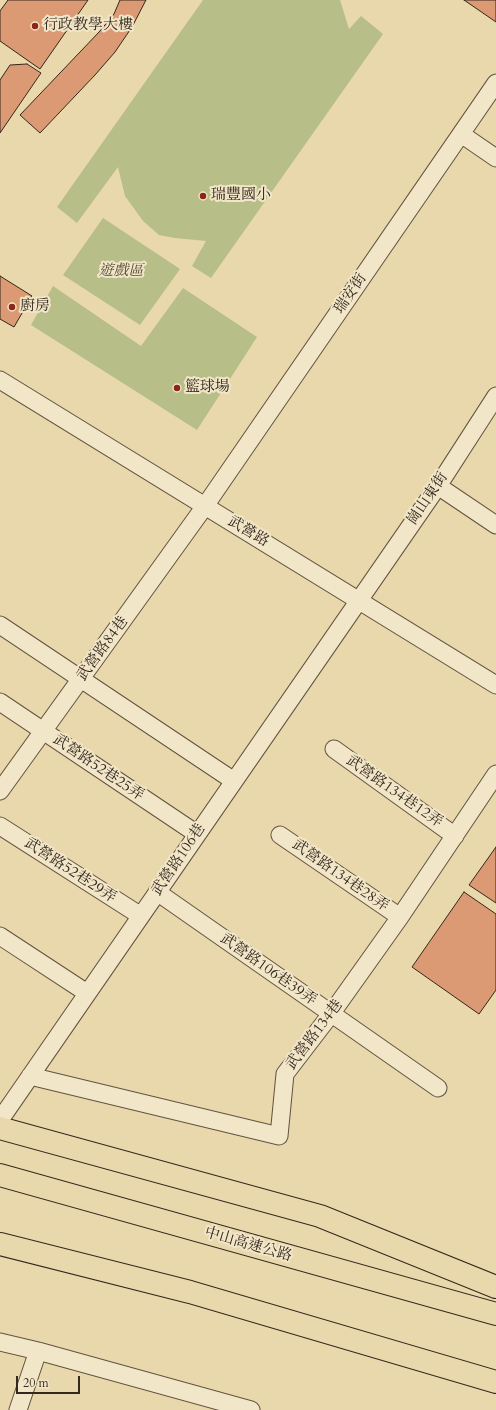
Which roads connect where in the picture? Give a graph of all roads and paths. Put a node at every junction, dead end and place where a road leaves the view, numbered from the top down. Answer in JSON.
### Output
{"nodes":[{"id":1,"x":496,"y":83,"type":"edge"},
{"id":2,"x":461,"y":134,"type":"junction"},
{"id":3,"x":496,"y":158,"type":"edge"},
{"id":4,"x":1,"y":384,"type":"edge"},
{"id":5,"x":496,"y":396,"type":"edge"},
{"id":6,"x":438,"y":486,"type":"junction"},
{"id":7,"x":205,"y":506,"type":"junction"},
{"id":8,"x":496,"y":525,"type":"edge"},
{"id":9,"x":358,"y":600,"type":"junction"},
{"id":10,"x":0,"y":625,"type":"edge"},
{"id":11,"x":80,"y":680,"type":"junction"},
{"id":12,"x":496,"y":685,"type":"edge"},
{"id":13,"x":0,"y":702,"type":"edge"},
{"id":14,"x":44,"y":731,"type":"junction"},
{"id":15,"x":334,"y":749,"type":"dead end"},
{"id":16,"x":496,"y":774,"type":"edge"},
{"id":17,"x":234,"y":781,"type":"junction"},
{"id":18,"x":0,"y":791,"type":"edge"},
{"id":19,"x":0,"y":826,"type":"edge"},
{"id":20,"x":197,"y":834,"type":"junction"},
{"id":21,"x":280,"y":835,"type":"dead end"},
{"id":22,"x":455,"y":836,"type":"junction"},
{"id":23,"x":157,"y":892,"type":"junction"},
{"id":24,"x":141,"y":916,"type":"junction"},
{"id":25,"x":400,"y":917,"type":"junction"},
{"id":26,"x":0,"y":936,"type":"edge"},
{"id":27,"x":88,"y":993,"type":"junction"},
{"id":28,"x":331,"y":1014,"type":"junction"},
{"id":29,"x":30,"y":1076,"type":"junction"},
{"id":30,"x":438,"y":1088,"type":"dead end"},
{"id":31,"x":0,"y":1120,"type":"edge"},
{"id":32,"x":0,"y":1128,"type":"edge"},
{"id":33,"x":0,"y":1175,"type":"edge"},
{"id":34,"x":0,"y":1244,"type":"edge"},
{"id":35,"x":496,"y":1287,"type":"edge"},
{"id":36,"x":496,"y":1314,"type":"edge"},
{"id":37,"x":0,"y":1342,"type":"edge"},
{"id":38,"x":38,"y":1351,"type":"junction"},
{"id":39,"x":496,"y":1382,"type":"edge"},
{"id":40,"x":18,"y":1410,"type":"edge"},
{"id":41,"x":251,"y":1410,"type":"edge"}],
"edges":[{"from":1,"to":2,"type":"street","name":"瑞安街"},
{"from":2,"to":3,"type":"street"},
{"from":2,"to":7,"type":"street","name":"瑞安街"},
{"from":4,"to":7,"type":"street","name":"武營路"},
{"from":5,"to":6,"type":"street","name":"崗山東街"},
{"from":6,"to":8,"type":"street"},
{"from":6,"to":9,"type":"street","name":"崗山東街"},
{"from":7,"to":9,"type":"street","name":"武營路"},
{"from":7,"to":11,"type":"street","name":"武營路84巷"},
{"from":9,"to":12,"type":"street","name":"武營路"},
{"from":9,"to":17,"type":"street","name":"武營路106巷"},
{"from":10,"to":11,"type":"street"},
{"from":11,"to":14,"type":"street","name":"武營路84巷"},
{"from":11,"to":17,"type":"street"},
{"from":13,"to":14,"type":"street","name":"武營路52巷25弄"},
{"from":14,"to":18,"type":"street","name":"武營路84巷"},
{"from":14,"to":20,"type":"street","name":"武營路52巷25弄"},
{"from":15,"to":22,"type":"street","name":"武營路134巷12弄"},
{"from":16,"to":22,"type":"street","name":"武營路134巷"},
{"from":17,"to":20,"type":"street","name":"武營路106巷"},
{"from":19,"to":24,"type":"street","name":"武營路52巷29弄"},
{"from":20,"to":23,"type":"street","name":"武營路106巷"},
{"from":21,"to":25,"type":"street","name":"武營路134巷28弄"},
{"from":22,"to":25,"type":"street","name":"武營路134巷"},
{"from":23,"to":24,"type":"street","name":"武營路106巷"},
{"from":23,"to":28,"type":"street","name":"武營路106巷39弄"},
{"from":24,"to":27,"type":"street","name":"武營路106巷"},
{"from":25,"to":28,"type":"street","name":"武營路134巷"},
{"from":26,"to":27,"type":"street"},
{"from":27,"to":29,"type":"street","name":"武營路106巷"},
{"from":28,"to":29,"type":"street","name":"武營路134巷"},
{"from":28,"to":30,"type":"street","name":"武營路106巷39弄"},
{"from":29,"to":31,"type":"street","name":"武營路106巷"},
{"from":32,"to":35,"type":"highway"},
{"from":33,"to":36,"type":"highway","name":"中山高速公路"},
{"from":34,"to":39,"type":"highway"},
{"from":37,"to":38,"type":"street"},
{"from":38,"to":40,"type":"street"},
{"from":38,"to":41,"type":"street"}]}
